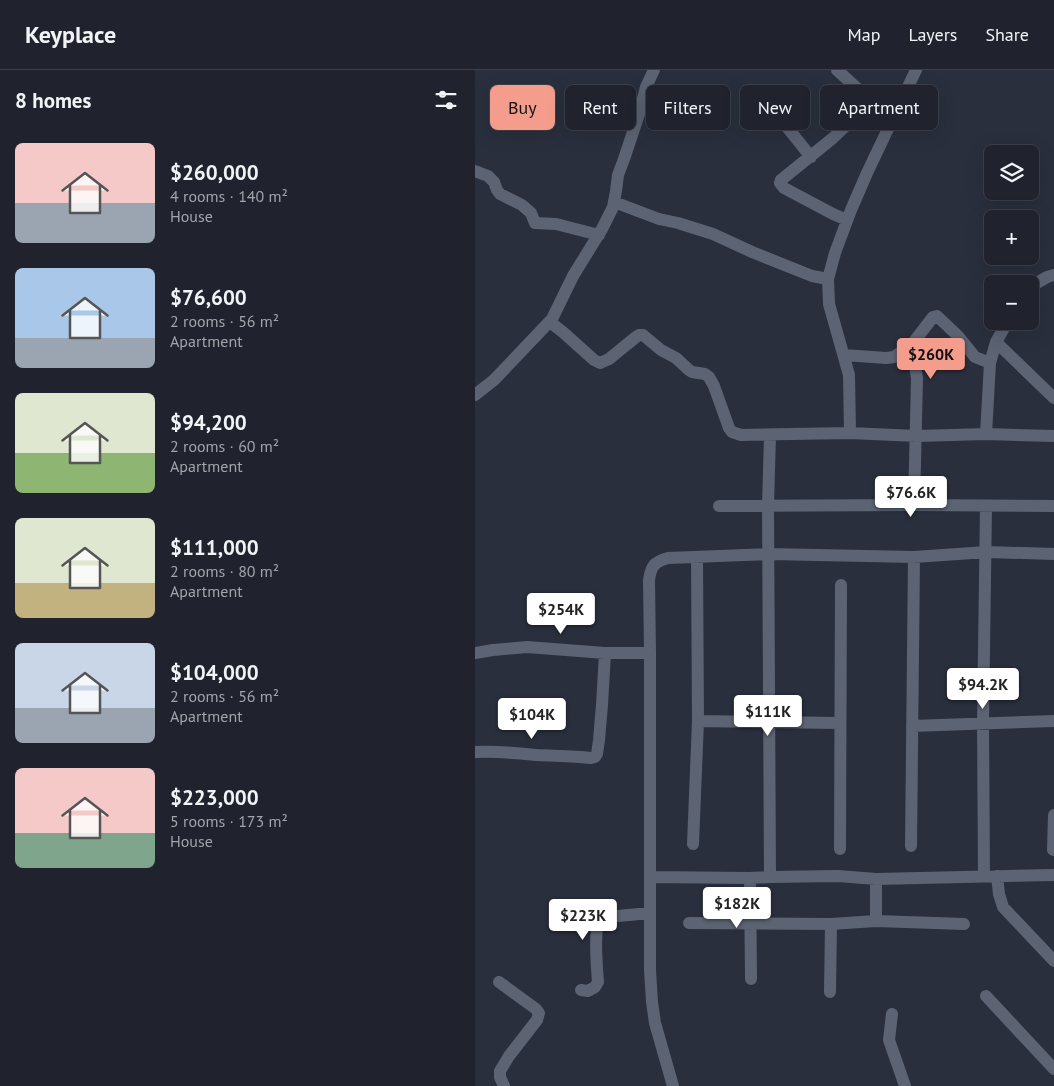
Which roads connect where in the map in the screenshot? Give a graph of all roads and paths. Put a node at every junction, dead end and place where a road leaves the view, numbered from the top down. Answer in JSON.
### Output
{"nodes":[{"id":1,"x":654,"y":70,"type":"edge"},
{"id":2,"x":837,"y":70,"type":"edge"},
{"id":3,"x":917,"y":70,"type":"edge"},
{"id":4,"x":789,"y":130,"type":"edge"},
{"id":5,"x":811,"y":157,"type":"junction"},
{"id":6,"x":475,"y":171,"type":"edge"},
{"id":7,"x":614,"y":202,"type":"junction"},
{"id":8,"x":847,"y":220,"type":"junction"},
{"id":9,"x":599,"y":235,"type":"junction"},
{"id":10,"x":1054,"y":275,"type":"edge"},
{"id":11,"x":828,"y":279,"type":"junction"},
{"id":12,"x":1039,"y":282,"type":"edge"},
{"id":13,"x":550,"y":322,"type":"junction"},
{"id":14,"x":1003,"y":330,"type":"edge"},
{"id":15,"x":996,"y":342,"type":"junction"},
{"id":16,"x":913,"y":343,"type":"junction"},
{"id":17,"x":844,"y":355,"type":"junction"},
{"id":18,"x":990,"y":362,"type":"junction"},
{"id":19,"x":475,"y":395,"type":"edge"},
{"id":20,"x":1054,"y":398,"type":"edge"},
{"id":21,"x":850,"y":433,"type":"junction"},
{"id":22,"x":986,"y":434,"type":"junction"},
{"id":23,"x":770,"y":436,"type":"junction"},
{"id":24,"x":917,"y":436,"type":"junction"},
{"id":25,"x":1054,"y":436,"type":"edge"},
{"id":26,"x":914,"y":505,"type":"junction"},
{"id":27,"x":719,"y":506,"type":"dead end"},
{"id":28,"x":768,"y":506,"type":"junction"},
{"id":29,"x":986,"y":506,"type":"junction"},
{"id":30,"x":1054,"y":506,"type":"edge"},
{"id":31,"x":987,"y":552,"type":"junction"},
{"id":32,"x":769,"y":554,"type":"junction"},
{"id":33,"x":1054,"y":554,"type":"edge"},
{"id":34,"x":697,"y":557,"type":"junction"},
{"id":35,"x":915,"y":557,"type":"junction"},
{"id":36,"x":841,"y":586,"type":"dead end"},
{"id":37,"x":475,"y":653,"type":"edge"},
{"id":38,"x":605,"y":653,"type":"junction"},
{"id":39,"x":650,"y":653,"type":"junction"},
{"id":40,"x":698,"y":721,"type":"junction"},
{"id":41,"x":1054,"y":721,"type":"edge"},
{"id":42,"x":770,"y":723,"type":"junction"},
{"id":43,"x":983,"y":723,"type":"junction"},
{"id":44,"x":840,"y":724,"type":"junction"},
{"id":45,"x":913,"y":726,"type":"junction"},
{"id":46,"x":475,"y":752,"type":"edge"},
{"id":47,"x":1054,"y":815,"type":"edge"},
{"id":48,"x":693,"y":844,"type":"dead end"},
{"id":49,"x":911,"y":846,"type":"dead end"},
{"id":50,"x":840,"y":849,"type":"dead end"},
{"id":51,"x":1053,"y":850,"type":"edge"},
{"id":52,"x":1054,"y":875,"type":"edge"},
{"id":53,"x":983,"y":876,"type":"junction"},
{"id":54,"x":997,"y":876,"type":"junction"},
{"id":55,"x":650,"y":877,"type":"junction"},
{"id":56,"x":770,"y":877,"type":"junction"},
{"id":57,"x":750,"y":878,"type":"junction"},
{"id":58,"x":876,"y":879,"type":"junction"},
{"id":59,"x":650,"y":913,"type":"junction"},
{"id":60,"x":876,"y":921,"type":"junction"},
{"id":61,"x":689,"y":923,"type":"dead end"},
{"id":62,"x":751,"y":924,"type":"junction"},
{"id":63,"x":831,"y":924,"type":"junction"},
{"id":64,"x":964,"y":924,"type":"dead end"},
{"id":65,"x":1054,"y":960,"type":"edge"},
{"id":66,"x":751,"y":979,"type":"dead end"},
{"id":67,"x":499,"y":982,"type":"dead end"},
{"id":68,"x":581,"y":990,"type":"dead end"},
{"id":69,"x":830,"y":992,"type":"dead end"},
{"id":70,"x":986,"y":996,"type":"dead end"},
{"id":71,"x":893,"y":1014,"type":"dead end"},
{"id":72,"x":1054,"y":1069,"type":"edge"},
{"id":73,"x":504,"y":1086,"type":"edge"},
{"id":74,"x":673,"y":1086,"type":"edge"},
{"id":75,"x":905,"y":1086,"type":"edge"}],
"edges":[{"from":1,"to":7,"type":"street"},
{"from":2,"to":5,"type":"street"},
{"from":3,"to":8,"type":"street"},
{"from":4,"to":5,"type":"street"},
{"from":5,"to":8,"type":"street"},
{"from":6,"to":9,"type":"street"},
{"from":7,"to":9,"type":"street"},
{"from":7,"to":11,"type":"street"},
{"from":8,"to":11,"type":"street"},
{"from":9,"to":13,"type":"street"},
{"from":10,"to":12,"type":"street"},
{"from":11,"to":17,"type":"street"},
{"from":13,"to":19,"type":"street"},
{"from":13,"to":23,"type":"street"},
{"from":14,"to":15,"type":"street"},
{"from":15,"to":18,"type":"street"},
{"from":15,"to":20,"type":"street"},
{"from":16,"to":17,"type":"street"},
{"from":16,"to":18,"type":"street"},
{"from":16,"to":24,"type":"street"},
{"from":17,"to":21,"type":"street"},
{"from":18,"to":22,"type":"street"},
{"from":21,"to":23,"type":"street"},
{"from":21,"to":24,"type":"street"},
{"from":22,"to":24,"type":"street"},
{"from":22,"to":25,"type":"street"},
{"from":23,"to":28,"type":"street"},
{"from":24,"to":26,"type":"street"},
{"from":26,"to":28,"type":"street"},
{"from":26,"to":29,"type":"street"},
{"from":27,"to":28,"type":"street"},
{"from":28,"to":32,"type":"street"},
{"from":29,"to":30,"type":"street"},
{"from":29,"to":31,"type":"street"},
{"from":31,"to":33,"type":"street"},
{"from":31,"to":35,"type":"street"},
{"from":31,"to":43,"type":"street"},
{"from":32,"to":34,"type":"street"},
{"from":32,"to":35,"type":"street"},
{"from":32,"to":42,"type":"street"},
{"from":34,"to":39,"type":"street"},
{"from":34,"to":40,"type":"street"},
{"from":35,"to":45,"type":"street"},
{"from":36,"to":44,"type":"street"},
{"from":37,"to":38,"type":"street"},
{"from":38,"to":39,"type":"street"},
{"from":38,"to":46,"type":"street"},
{"from":39,"to":55,"type":"street"},
{"from":40,"to":42,"type":"street"},
{"from":40,"to":48,"type":"street"},
{"from":41,"to":43,"type":"street"},
{"from":42,"to":44,"type":"street"},
{"from":42,"to":56,"type":"street"},
{"from":43,"to":45,"type":"street"},
{"from":43,"to":53,"type":"street"},
{"from":44,"to":50,"type":"street"},
{"from":45,"to":49,"type":"street"},
{"from":47,"to":51,"type":"street"},
{"from":52,"to":54,"type":"street"},
{"from":53,"to":54,"type":"street"},
{"from":53,"to":58,"type":"street"},
{"from":54,"to":65,"type":"street"},
{"from":55,"to":57,"type":"street"},
{"from":55,"to":59,"type":"street"},
{"from":56,"to":57,"type":"street"},
{"from":56,"to":58,"type":"street"},
{"from":57,"to":62,"type":"street"},
{"from":58,"to":60,"type":"street"},
{"from":59,"to":68,"type":"street"},
{"from":59,"to":74,"type":"street"},
{"from":60,"to":63,"type":"street"},
{"from":60,"to":64,"type":"street"},
{"from":61,"to":62,"type":"street"},
{"from":62,"to":63,"type":"street"},
{"from":62,"to":66,"type":"street"},
{"from":63,"to":69,"type":"street"},
{"from":67,"to":73,"type":"street"},
{"from":70,"to":72,"type":"street"},
{"from":71,"to":75,"type":"street"}]}
